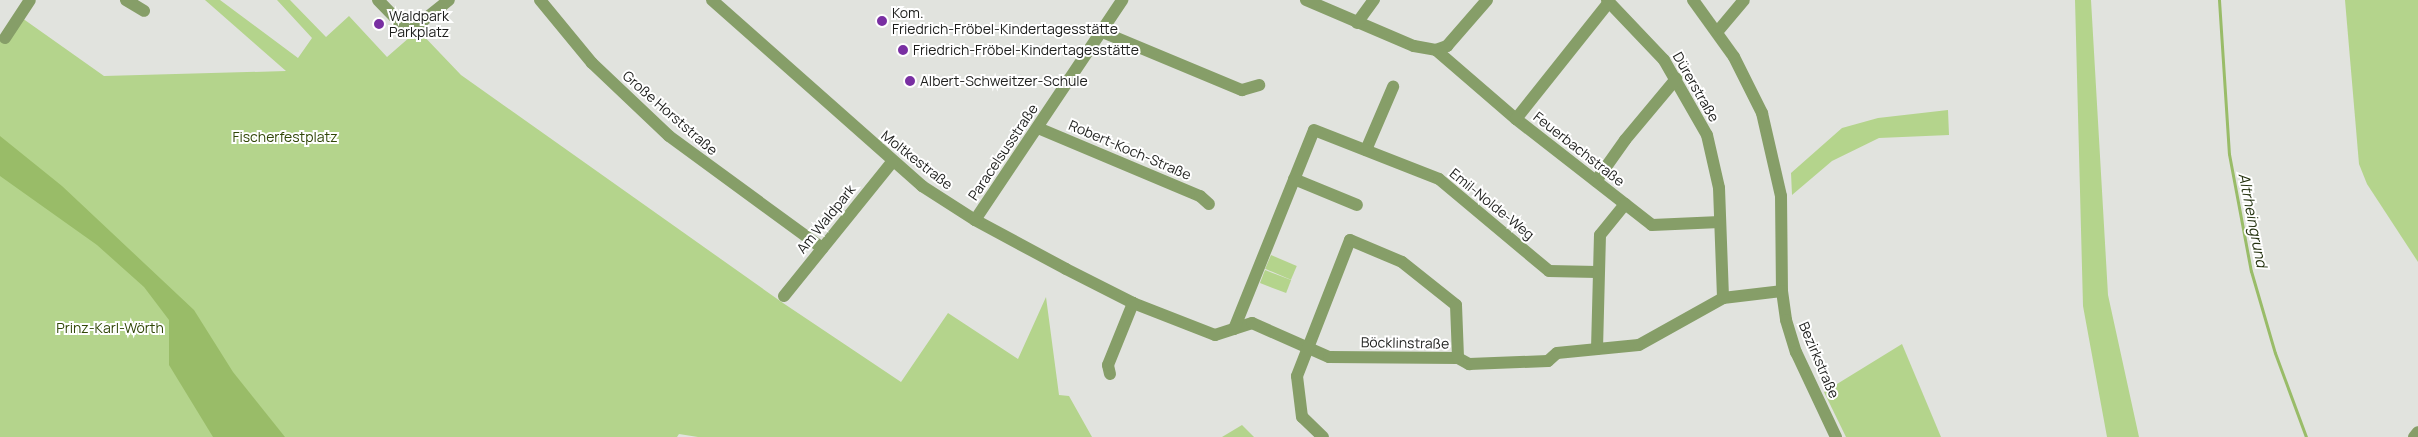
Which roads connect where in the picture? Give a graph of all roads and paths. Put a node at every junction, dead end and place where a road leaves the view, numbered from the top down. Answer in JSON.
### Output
{"nodes":[{"id":1,"x":30,"y":0,"type":"edge"},
{"id":2,"x":126,"y":0,"type":"edge"},
{"id":3,"x":378,"y":0,"type":"edge"},
{"id":4,"x":449,"y":0,"type":"edge"},
{"id":5,"x":540,"y":0,"type":"edge"},
{"id":6,"x":712,"y":0,"type":"edge"},
{"id":7,"x":1122,"y":0,"type":"edge"},
{"id":8,"x":1306,"y":0,"type":"edge"},
{"id":9,"x":1374,"y":0,"type":"edge"},
{"id":10,"x":1487,"y":0,"type":"edge"},
{"id":11,"x":1693,"y":0,"type":"edge"},
{"id":12,"x":1744,"y":0,"type":"edge"},
{"id":13,"x":1608,"y":1,"type":"edge"},
{"id":14,"x":144,"y":11,"type":"dead end"},
{"id":15,"x":1358,"y":23,"type":"junction"},
{"id":16,"x":1100,"y":31,"type":"junction"},
{"id":17,"x":1718,"y":31,"type":"junction"},
{"id":18,"x":5,"y":38,"type":"dead end"},
{"id":19,"x":1436,"y":50,"type":"junction"},
{"id":20,"x":1676,"y":79,"type":"junction"},
{"id":21,"x":1259,"y":85,"type":"dead end"},
{"id":22,"x":1393,"y":87,"type":"dead end"},
{"id":23,"x":1516,"y":118,"type":"junction"},
{"id":24,"x":1038,"y":128,"type":"junction"},
{"id":25,"x":1366,"y":150,"type":"junction"},
{"id":26,"x":892,"y":162,"type":"junction"},
{"id":27,"x":1294,"y":179,"type":"junction"},
{"id":28,"x":1596,"y":181,"type":"junction"},
{"id":29,"x":1209,"y":204,"type":"dead end"},
{"id":30,"x":1625,"y":204,"type":"junction"},
{"id":31,"x":1357,"y":205,"type":"dead end"},
{"id":32,"x":975,"y":220,"type":"junction"},
{"id":33,"x":1720,"y":222,"type":"junction"},
{"id":34,"x":822,"y":248,"type":"junction"},
{"id":35,"x":1597,"y":272,"type":"junction"},
{"id":36,"x":1782,"y":291,"type":"junction"},
{"id":37,"x":784,"y":296,"type":"dead end"},
{"id":38,"x":1723,"y":298,"type":"junction"},
{"id":39,"x":1133,"y":302,"type":"junction"},
{"id":40,"x":1234,"y":329,"type":"junction"},
{"id":41,"x":1308,"y":347,"type":"junction"},
{"id":42,"x":1597,"y":350,"type":"junction"},
{"id":43,"x":1458,"y":358,"type":"junction"},
{"id":44,"x":1110,"y":374,"type":"dead end"},
{"id":45,"x":2418,"y":432,"type":"edge"},
{"id":46,"x":1324,"y":437,"type":"edge"},
{"id":47,"x":1836,"y":437,"type":"edge"},
{"id":48,"x":2414,"y":437,"type":"edge"}],
"edges":[{"from":1,"to":18,"type":"street"},
{"from":2,"to":14,"type":"street"},
{"from":3,"to":4,"type":"street"},
{"from":5,"to":34,"type":"street","name":"Große Horststraße"},
{"from":6,"to":26,"type":"street","name":"Moltkestraße"},
{"from":7,"to":16,"type":"street","name":"Paracelsusstraße"},
{"from":8,"to":15,"type":"street"},
{"from":9,"to":15,"type":"street"},
{"from":10,"to":19,"type":"street"},
{"from":11,"to":17,"type":"street","name":"Bezirkstraße"},
{"from":12,"to":17,"type":"street"},
{"from":13,"to":20,"type":"street","name":"Dürerstraße"},
{"from":13,"to":23,"type":"street"},
{"from":15,"to":19,"type":"street"},
{"from":16,"to":21,"type":"street"},
{"from":16,"to":24,"type":"street","name":"Paracelsusstraße"},
{"from":17,"to":36,"type":"street","name":"Bezirkstraße"},
{"from":19,"to":23,"type":"street","name":"Feuerbachstraße"},
{"from":20,"to":28,"type":"street"},
{"from":20,"to":33,"type":"street","name":"Dürerstraße"},
{"from":22,"to":25,"type":"street"},
{"from":23,"to":28,"type":"street","name":"Feuerbachstraße"},
{"from":24,"to":29,"type":"street","name":"Robert-Koch-Straße"},
{"from":24,"to":32,"type":"street","name":"Paracelsusstraße"},
{"from":25,"to":27,"type":"street","name":"Emil-Nolde-Weg"},
{"from":25,"to":35,"type":"street","name":"Emil-Nolde-Weg"},
{"from":26,"to":32,"type":"street","name":"Moltkestraße"},
{"from":26,"to":34,"type":"street","name":"Am Waldpark"},
{"from":27,"to":31,"type":"street"},
{"from":27,"to":40,"type":"street","name":"Emil-Nolde-Weg"},
{"from":28,"to":30,"type":"street","name":"Feuerbachstraße"},
{"from":30,"to":33,"type":"street","name":"Feuerbachstraße"},
{"from":30,"to":35,"type":"street"},
{"from":32,"to":39,"type":"street","name":"Moltkestraße"},
{"from":33,"to":38,"type":"street","name":"Dürerstraße"},
{"from":34,"to":37,"type":"street","name":"Am Waldpark"},
{"from":35,"to":42,"type":"street"},
{"from":36,"to":38,"type":"street","name":"Böcklinstraße"},
{"from":36,"to":47,"type":"street","name":"Bezirkstraße"},
{"from":38,"to":42,"type":"street","name":"Böcklinstraße"},
{"from":39,"to":40,"type":"street","name":"Böcklinstraße"},
{"from":39,"to":44,"type":"street"},
{"from":40,"to":41,"type":"street","name":"Böcklinstraße"},
{"from":41,"to":43,"type":"street","name":"Böcklinstraße"},
{"from":41,"to":43,"type":"street"},
{"from":41,"to":46,"type":"street"},
{"from":42,"to":43,"type":"street","name":"Böcklinstraße"},
{"from":45,"to":48,"type":"street"}]}
